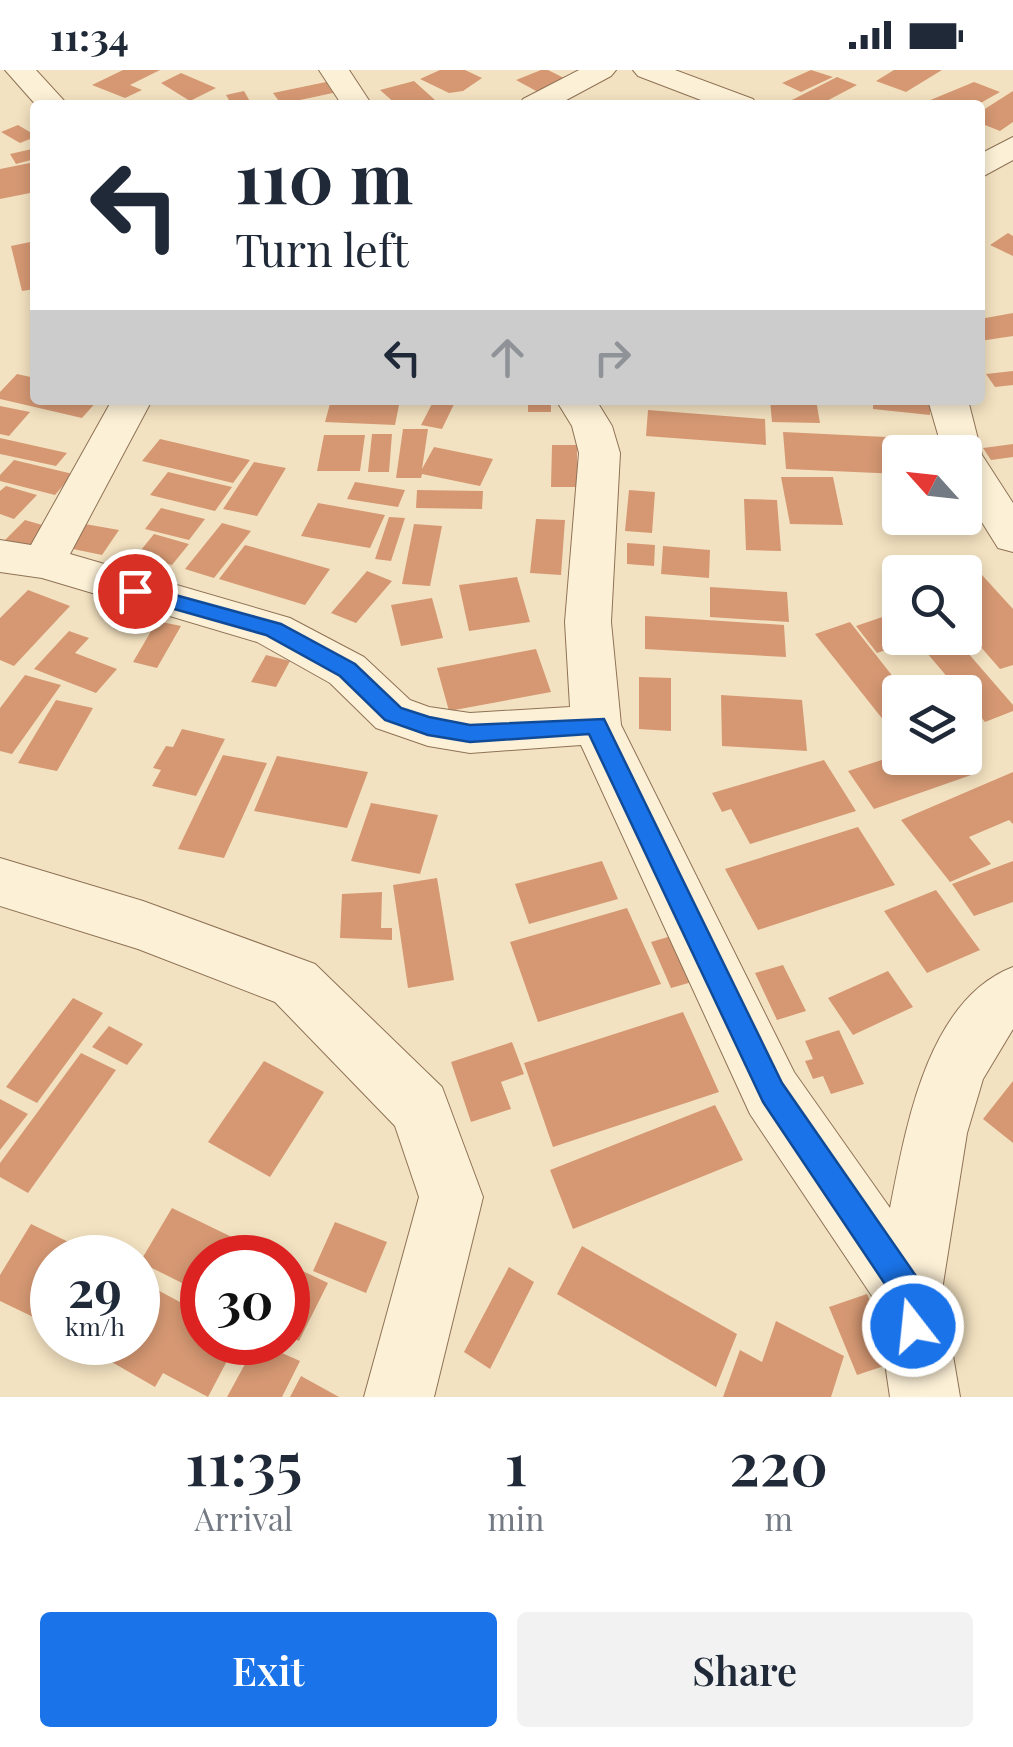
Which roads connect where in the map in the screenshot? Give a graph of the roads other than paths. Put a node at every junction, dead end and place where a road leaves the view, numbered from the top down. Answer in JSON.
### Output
{"nodes":[{"id":1,"x":334,"y":70,"type":"edge"},
{"id":2,"x":601,"y":70,"type":"edge"},
{"id":3,"x":648,"y":70,"type":"edge"},
{"id":4,"x":28,"y":71,"type":"edge"},
{"id":5,"x":49,"y":100,"type":"edge"},
{"id":6,"x":355,"y":100,"type":"edge"},
{"id":7,"x":544,"y":100,"type":"edge"},
{"id":8,"x":729,"y":100,"type":"edge"},
{"id":9,"x":1013,"y":146,"type":"edge"},
{"id":10,"x":985,"y":165,"type":"edge"},
{"id":11,"x":129,"y":405,"type":"edge"},
{"id":12,"x":579,"y":405,"type":"edge"},
{"id":13,"x":949,"y":405,"type":"edge"},
{"id":14,"x":957,"y":435,"type":"edge"},
{"id":15,"x":982,"y":488,"type":"edge"},
{"id":16,"x":1013,"y":537,"type":"edge"},
{"id":17,"x":21,"y":560,"type":"edge"},
{"id":18,"x":596,"y":725,"type":"junction"},
{"id":19,"x":0,"y":882,"type":"edge"},
{"id":20,"x":1013,"y":994,"type":"edge"},
{"id":21,"x":908,"y":1290,"type":"junction"},
{"id":22,"x":399,"y":1397,"type":"edge"},
{"id":23,"x":925,"y":1397,"type":"edge"}],
"edges":[{"from":1,"to":6,"type":"street"},
{"from":2,"to":7,"type":"street"},
{"from":3,"to":8,"type":"street"},
{"from":4,"to":5,"type":"street"},
{"from":9,"to":10,"type":"street"},
{"from":11,"to":17,"type":"street"},
{"from":12,"to":18,"type":"street"},
{"from":13,"to":14,"type":"street"},
{"from":15,"to":16,"type":"street"},
{"from":17,"to":18,"type":"street"},
{"from":18,"to":21,"type":"street"},
{"from":19,"to":22,"type":"street"},
{"from":20,"to":21,"type":"street"},
{"from":21,"to":23,"type":"street"}]}
